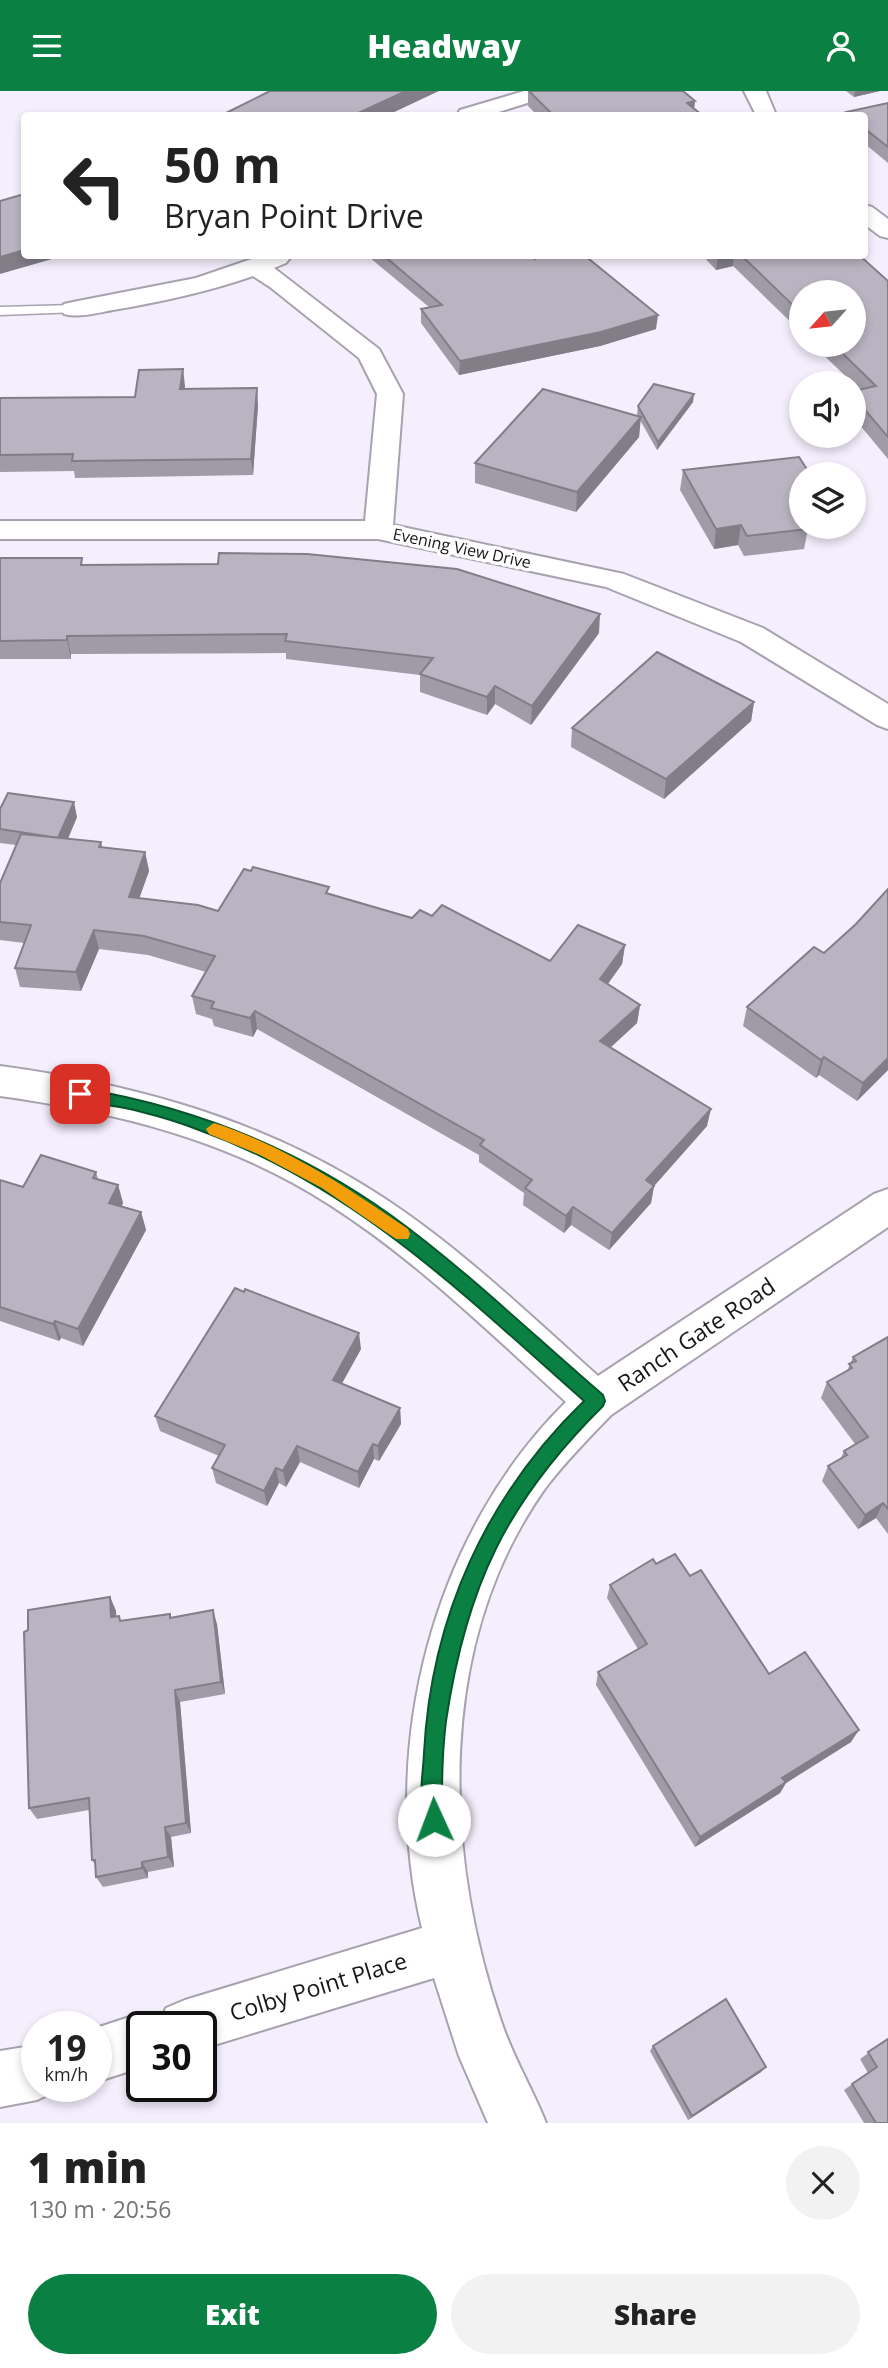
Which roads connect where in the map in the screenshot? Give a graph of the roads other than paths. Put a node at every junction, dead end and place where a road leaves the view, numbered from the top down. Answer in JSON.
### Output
{"nodes":[{"id":1,"x":546,"y":91,"type":"edge"},
{"id":2,"x":755,"y":91,"type":"edge"},
{"id":3,"x":478,"y":112,"type":"edge"},
{"id":4,"x":765,"y":112,"type":"edge"},
{"id":5,"x":868,"y":215,"type":"edge"},
{"id":6,"x":888,"y":231,"type":"edge"},
{"id":7,"x":275,"y":259,"type":"edge"},
{"id":8,"x":256,"y":268,"type":"junction"},
{"id":9,"x":73,"y":309,"type":"joint"},
{"id":10,"x":0,"y":311,"type":"edge"},
{"id":11,"x":0,"y":530,"type":"edge"},
{"id":12,"x":378,"y":530,"type":"junction"},
{"id":13,"x":888,"y":718,"type":"edge"},
{"id":14,"x":0,"y":1081,"type":"edge"},
{"id":15,"x":888,"y":1206,"type":"edge"},
{"id":16,"x":596,"y":1401,"type":"junction"},
{"id":17,"x":452,"y":1946,"type":"junction"},
{"id":18,"x":217,"y":2017,"type":"edge"},
{"id":19,"x":21,"y":2075,"type":"edge"},
{"id":20,"x":0,"y":2080,"type":"edge"},
{"id":21,"x":518,"y":2123,"type":"edge"}],
"edges":[{"from":1,"to":3,"type":"street"},
{"from":2,"to":4,"type":"street"},
{"from":5,"to":6,"type":"street"},
{"from":7,"to":8,"type":"street"},
{"from":8,"to":9,"type":"street"},
{"from":8,"to":12,"type":"street"},
{"from":9,"to":10,"type":"lane"},
{"from":11,"to":12,"type":"street","name":"Evening View Drive"},
{"from":12,"to":13,"type":"street","name":"Evening View Drive"},
{"from":14,"to":16,"type":"street"},
{"from":15,"to":16,"type":"street","name":"Ranch Gate Road"},
{"from":16,"to":17,"type":"street","name":"Ranch Gate Road"},
{"from":17,"to":18,"type":"street","name":"Colby Point Place"},
{"from":17,"to":21,"type":"street","name":"Ranch Gate Road"},
{"from":19,"to":20,"type":"street"}]}
